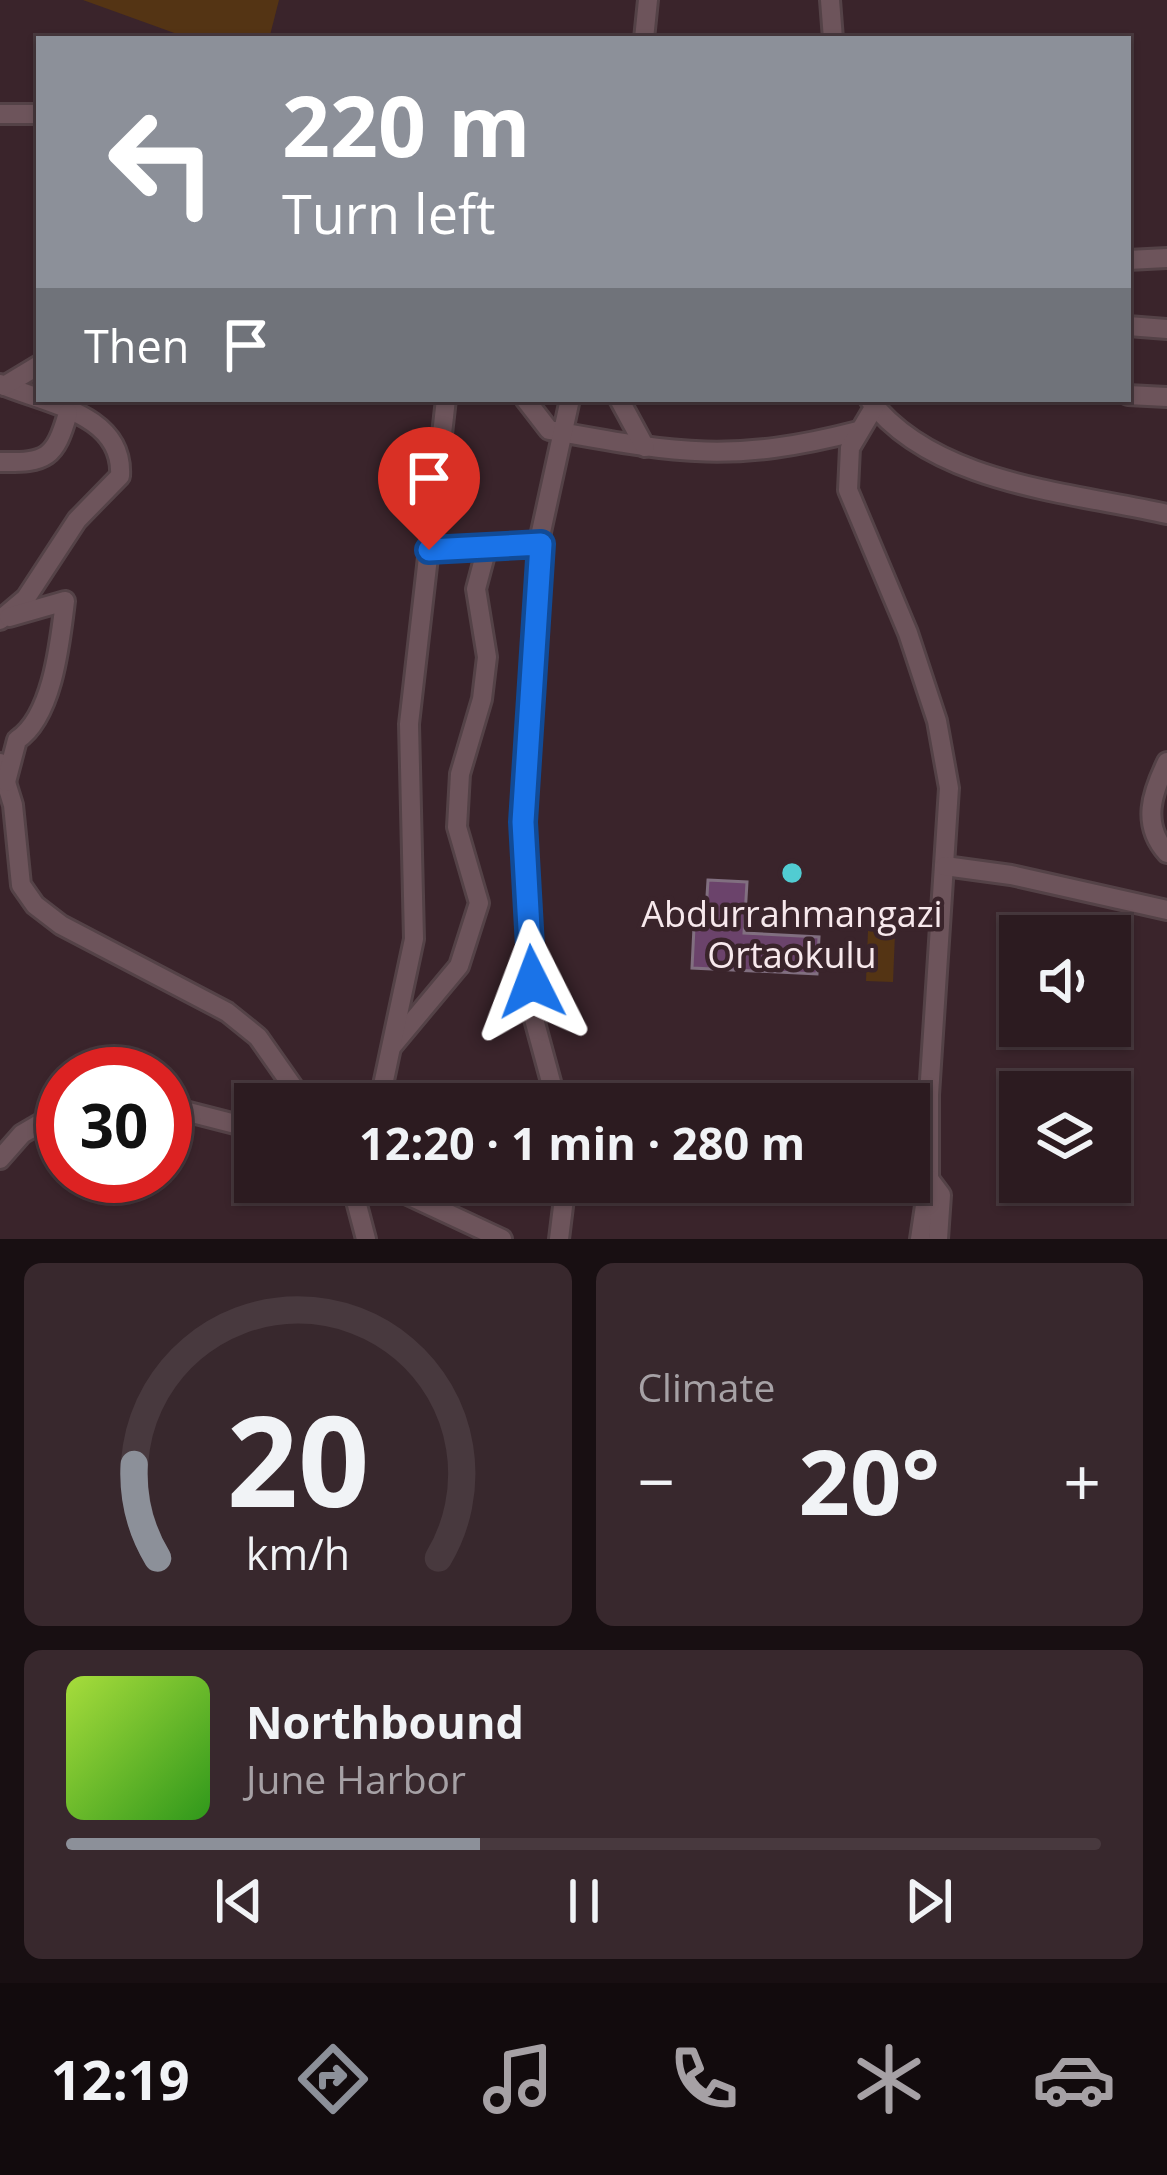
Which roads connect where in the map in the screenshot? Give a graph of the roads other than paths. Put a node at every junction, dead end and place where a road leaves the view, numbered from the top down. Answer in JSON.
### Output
{"nodes":[{"id":1,"x":648,"y":0,"type":"edge"},
{"id":2,"x":830,"y":0,"type":"edge"},
{"id":3,"x":644,"y":36,"type":"edge"},
{"id":4,"x":833,"y":36,"type":"edge"},
{"id":5,"x":36,"y":113,"type":"edge"},
{"id":6,"x":0,"y":114,"type":"edge"},
{"id":7,"x":1167,"y":258,"type":"edge"},
{"id":8,"x":1131,"y":260,"type":"edge"},
{"id":9,"x":1131,"y":326,"type":"edge"},
{"id":10,"x":1167,"y":329,"type":"edge"},
{"id":11,"x":36,"y":366,"type":"edge"},
{"id":12,"x":2,"y":385,"type":"edge"},
{"id":13,"x":1131,"y":394,"type":"edge"},
{"id":14,"x":1167,"y":397,"type":"edge"},
{"id":15,"x":36,"y":399,"type":"edge"},
{"id":16,"x":42,"y":402,"type":"edge"},
{"id":17,"x":446,"y":402,"type":"edge"},
{"id":18,"x":527,"y":402,"type":"edge"},
{"id":19,"x":569,"y":402,"type":"edge"},
{"id":20,"x":621,"y":402,"type":"edge"},
{"id":21,"x":873,"y":402,"type":"edge"},
{"id":22,"x":875,"y":402,"type":"edge"},
{"id":23,"x":68,"y":413,"type":"junction"},
{"id":24,"x":857,"y":431,"type":"junction"},
{"id":25,"x":561,"y":432,"type":"junction"},
{"id":26,"x":645,"y":447,"type":"junction"},
{"id":27,"x":0,"y":462,"type":"edge"},
{"id":28,"x":1167,"y":514,"type":"edge"},
{"id":29,"x":541,"y":544,"type":"junction"},
{"id":30,"x":429,"y":550,"type":"junction"},
{"id":31,"x":486,"y":551,"type":"junction"},
{"id":32,"x":0,"y":620,"type":"edge"},
{"id":33,"x":1167,"y":762,"type":"edge"},
{"id":34,"x":3,"y":772,"type":"edge"},
{"id":35,"x":1167,"y":853,"type":"edge"},
{"id":36,"x":945,"y":866,"type":"junction"},
{"id":37,"x":1167,"y":910,"type":"edge"},
{"id":38,"x":390,"y":1049,"type":"junction"},
{"id":39,"x":290,"y":1083,"type":"edge"},
{"id":40,"x":383,"y":1083,"type":"edge"},
{"id":41,"x":551,"y":1083,"type":"edge"},
{"id":42,"x":930,"y":1083,"type":"edge"},
{"id":43,"x":192,"y":1113,"type":"edge"},
{"id":44,"x":234,"y":1124,"type":"edge"},
{"id":45,"x":36,"y":1126,"type":"edge"},
{"id":46,"x":0,"y":1159,"type":"edge"},
{"id":47,"x":930,"y":1180,"type":"edge"},
{"id":48,"x":358,"y":1203,"type":"edge"},
{"id":49,"x":425,"y":1203,"type":"edge"},
{"id":50,"x":563,"y":1203,"type":"edge"},
{"id":51,"x":925,"y":1203,"type":"edge"},
{"id":52,"x":366,"y":1239,"type":"edge"},
{"id":53,"x":502,"y":1239,"type":"edge"},
{"id":54,"x":559,"y":1239,"type":"edge"},
{"id":55,"x":920,"y":1239,"type":"edge"},
{"id":56,"x":938,"y":1239,"type":"edge"}],
"edges":[{"from":1,"to":3,"type":"street"},
{"from":2,"to":4,"type":"street"},
{"from":5,"to":6,"type":"street"},
{"from":7,"to":8,"type":"street"},
{"from":9,"to":10,"type":"street"},
{"from":11,"to":12,"type":"street"},
{"from":12,"to":15,"type":"street"},
{"from":13,"to":14,"type":"street"},
{"from":16,"to":23,"type":"street"},
{"from":17,"to":30,"type":"street"},
{"from":18,"to":25,"type":"street"},
{"from":19,"to":25,"type":"street"},
{"from":20,"to":26,"type":"street"},
{"from":21,"to":24,"type":"street"},
{"from":22,"to":28,"type":"street"},
{"from":23,"to":27,"type":"street"},
{"from":23,"to":32,"type":"street"},
{"from":24,"to":26,"type":"street"},
{"from":24,"to":36,"type":"street"},
{"from":25,"to":26,"type":"street"},
{"from":25,"to":29,"type":"street"},
{"from":29,"to":31,"type":"street"},
{"from":29,"to":41,"type":"street"},
{"from":30,"to":31,"type":"street"},
{"from":30,"to":38,"type":"street"},
{"from":31,"to":38,"type":"street"},
{"from":32,"to":34,"type":"street"},
{"from":33,"to":35,"type":"street"},
{"from":34,"to":39,"type":"street"},
{"from":36,"to":37,"type":"street"},
{"from":36,"to":42,"type":"street"},
{"from":38,"to":40,"type":"street"},
{"from":43,"to":44,"type":"street"},
{"from":45,"to":46,"type":"street"},
{"from":47,"to":56,"type":"street"},
{"from":48,"to":52,"type":"street"},
{"from":49,"to":53,"type":"street"},
{"from":50,"to":54,"type":"street"},
{"from":51,"to":55,"type":"street"}]}
